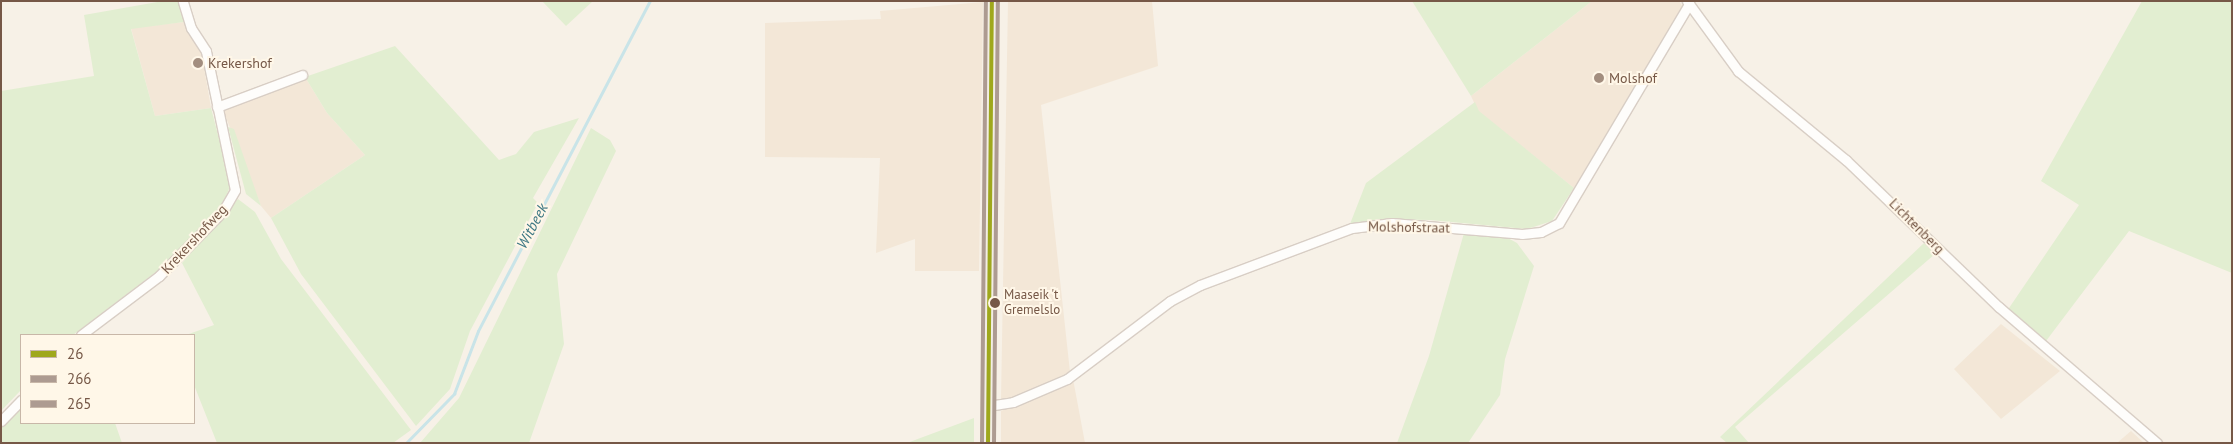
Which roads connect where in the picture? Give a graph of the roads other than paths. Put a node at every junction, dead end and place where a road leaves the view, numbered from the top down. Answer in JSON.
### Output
{"nodes":[{"id":1,"x":183,"y":1,"type":"edge"},
{"id":2,"x":992,"y":2,"type":"edge"},
{"id":3,"x":1688,"y":3,"type":"edge"},
{"id":4,"x":302,"y":75,"type":"dead end"},
{"id":5,"x":217,"y":107,"type":"junction"},
{"id":6,"x":82,"y":334,"type":"edge"},
{"id":7,"x":20,"y":401,"type":"edge"},
{"id":8,"x":988,"y":406,"type":"junction"},
{"id":9,"x":1,"y":421,"type":"edge"},
{"id":10,"x":988,"y":443,"type":"edge"},
{"id":11,"x":2157,"y":443,"type":"edge"}],
"edges":[{"from":1,"to":5,"type":"street","name":"Krekershofweg"},
{"from":2,"to":8,"type":"main road"},
{"from":3,"to":8,"type":"street","name":"Molshofstraat"},
{"from":3,"to":11,"type":"street","name":"Lichtenberg"},
{"from":4,"to":5,"type":"street"},
{"from":5,"to":6,"type":"street","name":"Krekershofweg"},
{"from":7,"to":9,"type":"street"},
{"from":8,"to":10,"type":"main road"}]}
